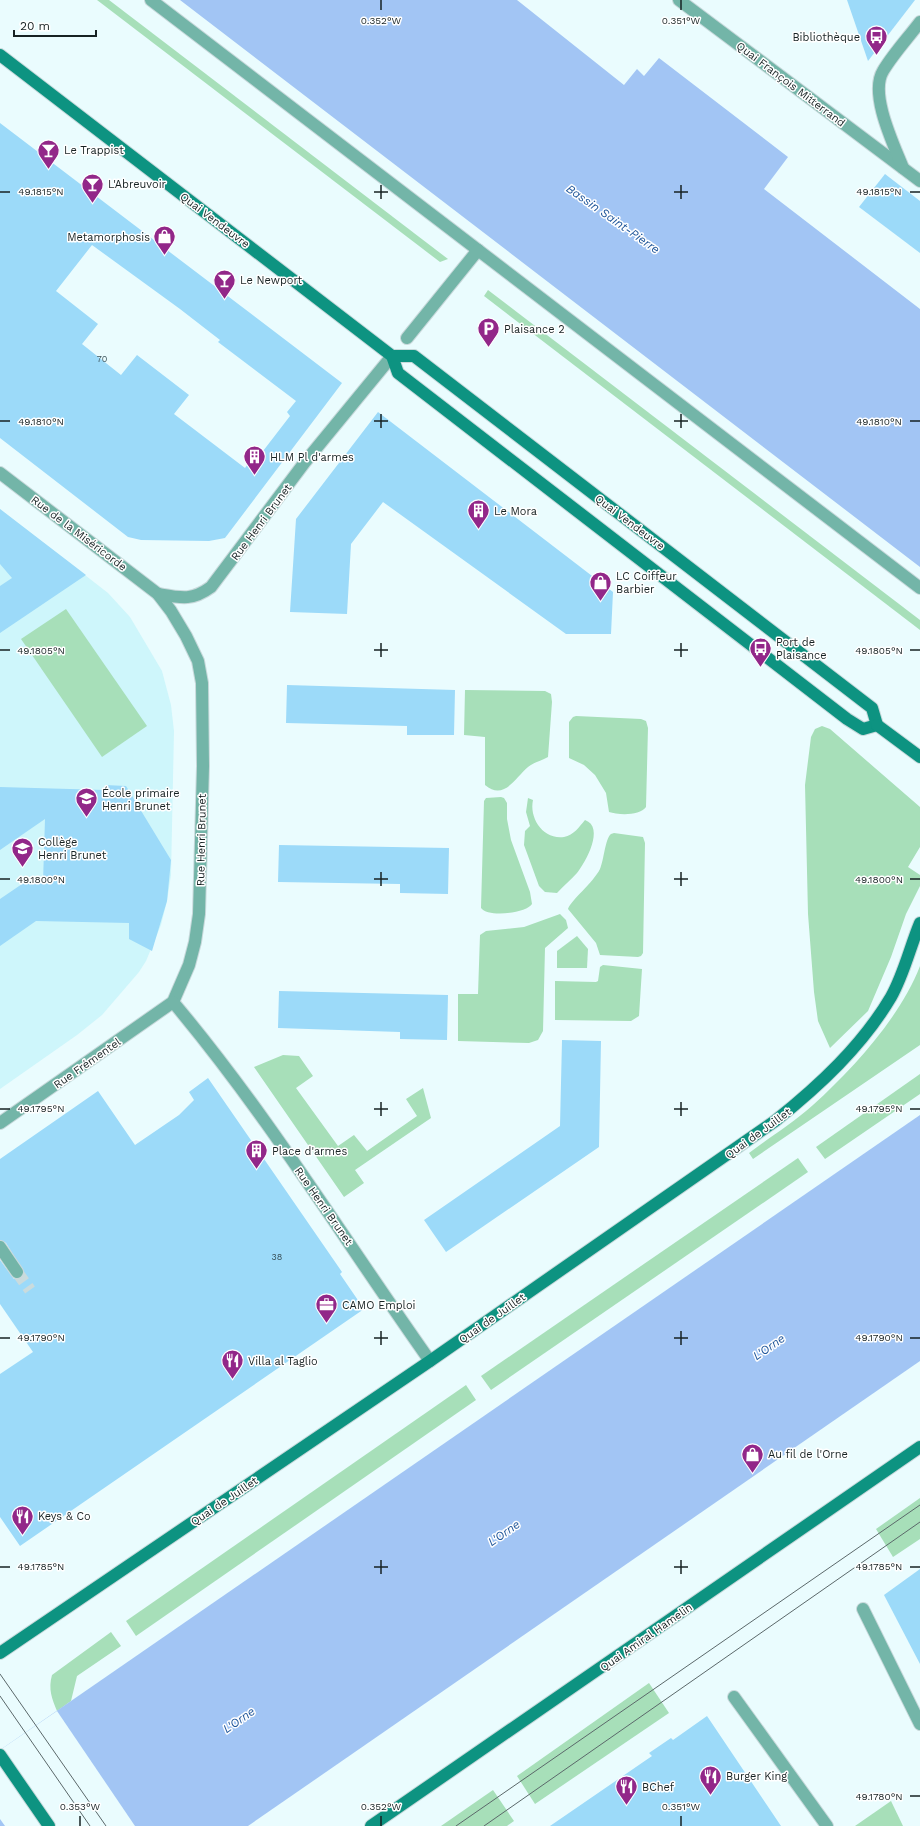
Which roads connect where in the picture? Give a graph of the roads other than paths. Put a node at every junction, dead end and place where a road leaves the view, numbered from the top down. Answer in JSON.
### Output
{"nodes":[{"id":1,"x":151,"y":0,"type":"edge"},
{"id":2,"x":679,"y":0,"type":"edge"},
{"id":3,"x":920,"y":22,"type":"edge"},
{"id":4,"x":0,"y":55,"type":"edge"},
{"id":5,"x":903,"y":168,"type":"junction"},
{"id":6,"x":920,"y":181,"type":"edge"},
{"id":7,"x":478,"y":250,"type":"junction"},
{"id":8,"x":407,"y":338,"type":"dead end"},
{"id":9,"x":392,"y":356,"type":"junction"},
{"id":10,"x":0,"y":473,"type":"edge"},
{"id":11,"x":920,"y":588,"type":"edge"},
{"id":12,"x":158,"y":594,"type":"junction"},
{"id":13,"x":877,"y":725,"type":"junction"},
{"id":14,"x":920,"y":757,"type":"edge"},
{"id":15,"x":920,"y":923,"type":"edge"},
{"id":16,"x":173,"y":1002,"type":"junction"},
{"id":17,"x":0,"y":1123,"type":"edge"},
{"id":18,"x":0,"y":1247,"type":"edge"},
{"id":19,"x":17,"y":1272,"type":"tunnel mouth"},
{"id":20,"x":430,"y":1361,"type":"junction"},
{"id":21,"x":920,"y":1447,"type":"edge"},
{"id":22,"x":863,"y":1609,"type":"dead end"},
{"id":23,"x":0,"y":1653,"type":"edge"},
{"id":24,"x":734,"y":1697,"type":"dead end"},
{"id":25,"x":920,"y":1724,"type":"edge"},
{"id":26,"x":0,"y":1755,"type":"edge"},
{"id":27,"x":49,"y":1826,"type":"edge"},
{"id":28,"x":371,"y":1826,"type":"edge"},
{"id":29,"x":827,"y":1826,"type":"edge"}],
"edges":[{"from":1,"to":7,"type":"street"},
{"from":2,"to":5,"type":"street","name":"Quai François Mitterrand"},
{"from":3,"to":5,"type":"street"},
{"from":4,"to":9,"type":"main road","name":"Quai Vendeuvre"},
{"from":5,"to":6,"type":"street","name":"Quai François Mitterrand"},
{"from":7,"to":8,"type":"street"},
{"from":7,"to":11,"type":"street"},
{"from":9,"to":12,"type":"street","name":"Rue Henri Brunet"},
{"from":9,"to":13,"type":"main road","name":"Quai Vendeuvre"},
{"from":9,"to":13,"type":"main road","name":"Quai Vendeuvre"},
{"from":10,"to":12,"type":"street","name":"Rue de la Miséricorde"},
{"from":12,"to":16,"type":"street","name":"Rue Henri Brunet"},
{"from":13,"to":14,"type":"main road"},
{"from":15,"to":20,"type":"main road","name":"Quai de Juillet"},
{"from":16,"to":17,"type":"street","name":"Rue Frémentel"},
{"from":16,"to":20,"type":"street","name":"Rue Henri Brunet"},
{"from":18,"to":19,"type":"street"},
{"from":20,"to":23,"type":"main road","name":"Quai de Juillet"},
{"from":21,"to":28,"type":"main road","name":"Quai Amiral Hamelin"},
{"from":22,"to":25,"type":"street"},
{"from":24,"to":29,"type":"street"},
{"from":26,"to":27,"type":"main road"}]}
